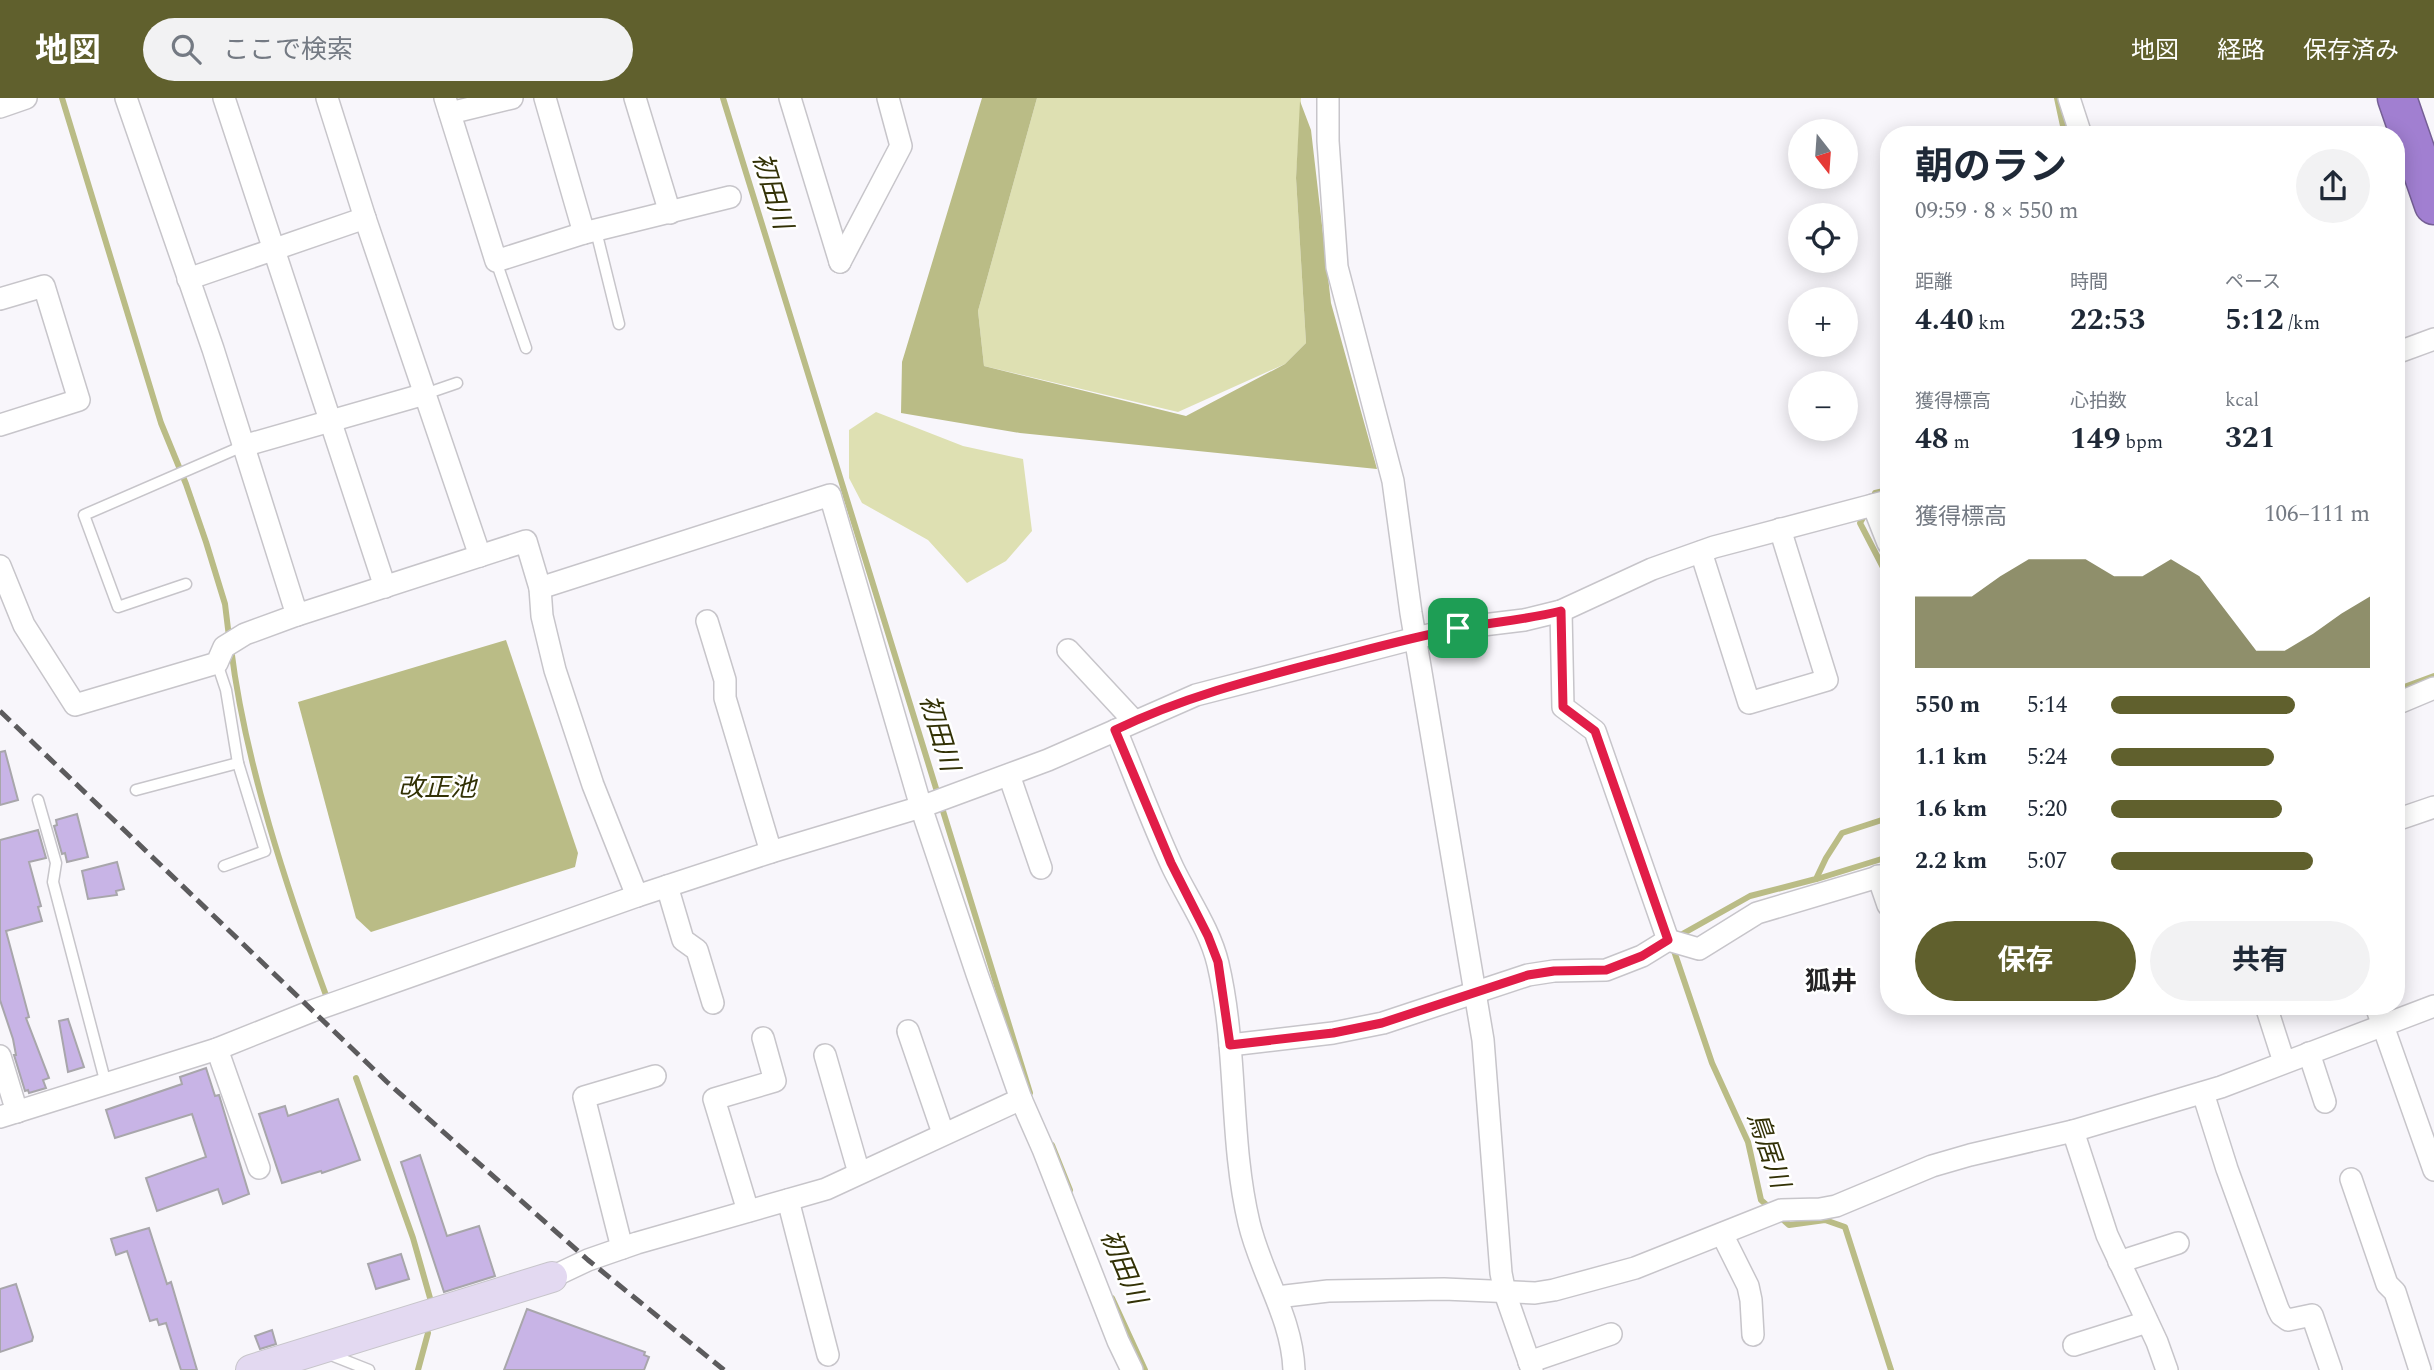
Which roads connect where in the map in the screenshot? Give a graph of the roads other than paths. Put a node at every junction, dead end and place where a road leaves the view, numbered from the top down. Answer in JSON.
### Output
{"nodes":[{"id":1,"x":26,"y":98,"type":"edge"},
{"id":2,"x":126,"y":98,"type":"edge"},
{"id":3,"x":225,"y":98,"type":"edge"},
{"id":4,"x":327,"y":98,"type":"edge"},
{"id":5,"x":512,"y":98,"type":"edge"},
{"id":6,"x":545,"y":98,"type":"edge"},
{"id":7,"x":635,"y":98,"type":"edge"},
{"id":8,"x":790,"y":98,"type":"edge"},
{"id":9,"x":888,"y":98,"type":"edge"},
{"id":10,"x":1328,"y":98,"type":"edge"},
{"id":11,"x":2070,"y":98,"type":"edge"},
{"id":12,"x":2397,"y":98,"type":"edge"},
{"id":13,"x":447,"y":106,"type":"edge"},
{"id":14,"x":0,"y":107,"type":"edge"},
{"id":15,"x":2078,"y":126,"type":"edge"},
{"id":16,"x":730,"y":197,"type":"dead end"},
{"id":17,"x":2434,"y":205,"type":"edge"},
{"id":18,"x":670,"y":213,"type":"junction"},
{"id":19,"x":365,"y":218,"type":"junction"},
{"id":20,"x":590,"y":232,"type":"junction"},
{"id":21,"x":275,"y":249,"type":"junction"},
{"id":22,"x":496,"y":261,"type":"junction"},
{"id":23,"x":188,"y":279,"type":"junction"},
{"id":24,"x":0,"y":299,"type":"edge"},
{"id":25,"x":620,"y":324,"type":"dead end"},
{"id":26,"x":2434,"y":339,"type":"edge"},
{"id":27,"x":526,"y":348,"type":"dead end"},
{"id":28,"x":2405,"y":350,"type":"edge"},
{"id":29,"x":457,"y":383,"type":"dead end"},
{"id":30,"x":425,"y":394,"type":"junction"},
{"id":31,"x":331,"y":420,"type":"junction"},
{"id":32,"x":0,"y":425,"type":"edge"},
{"id":33,"x":243,"y":446,"type":"junction"},
{"id":34,"x":1874,"y":505,"type":"edge"},
{"id":35,"x":1780,"y":529,"type":"junction"},
{"id":36,"x":1701,"y":552,"type":"junction"},
{"id":37,"x":480,"y":556,"type":"junction"},
{"id":38,"x":0,"y":566,"type":"edge"},
{"id":39,"x":186,"y":584,"type":"dead end"},
{"id":40,"x":385,"y":587,"type":"junction"},
{"id":41,"x":540,"y":588,"type":"junction"},
{"id":42,"x":1561,"y":611,"type":"junction"},
{"id":43,"x":297,"y":615,"type":"junction"},
{"id":44,"x":707,"y":621,"type":"dead end"},
{"id":45,"x":1416,"y":638,"type":"junction"},
{"id":46,"x":1068,"y":650,"type":"dead end"},
{"id":47,"x":220,"y":655,"type":"junction"},
{"id":48,"x":2434,"y":688,"type":"edge"},
{"id":49,"x":2405,"y":700,"type":"edge"},
{"id":50,"x":1125,"y":726,"type":"junction"},
{"id":51,"x":238,"y":763,"type":"junction"},
{"id":52,"x":1009,"y":775,"type":"junction"},
{"id":53,"x":136,"y":790,"type":"dead end"},
{"id":54,"x":38,"y":800,"type":"dead end"},
{"id":55,"x":922,"y":807,"type":"junction"},
{"id":56,"x":2434,"y":807,"type":"edge"},
{"id":57,"x":2405,"y":817,"type":"edge"},
{"id":58,"x":772,"y":852,"type":"junction"},
{"id":59,"x":225,"y":866,"type":"dead end"},
{"id":60,"x":1041,"y":868,"type":"dead end"},
{"id":61,"x":1880,"y":876,"type":"edge"},
{"id":62,"x":667,"y":887,"type":"junction"},
{"id":63,"x":637,"y":896,"type":"junction"},
{"id":64,"x":1668,"y":940,"type":"junction"},
{"id":65,"x":1475,"y":991,"type":"junction"},
{"id":66,"x":713,"y":1003,"type":"dead end"},
{"id":67,"x":2434,"y":1006,"type":"edge"},
{"id":68,"x":2405,"y":1011,"type":"edge"},
{"id":69,"x":2269,"y":1015,"type":"edge"},
{"id":70,"x":2379,"y":1015,"type":"edge"},
{"id":71,"x":908,"y":1031,"type":"dead end"},
{"id":72,"x":763,"y":1038,"type":"dead end"},
{"id":73,"x":1230,"y":1045,"type":"junction"},
{"id":74,"x":218,"y":1049,"type":"junction"},
{"id":75,"x":2309,"y":1053,"type":"junction"},
{"id":76,"x":825,"y":1055,"type":"dead end"},
{"id":77,"x":0,"y":1056,"type":"edge"},
{"id":78,"x":2284,"y":1062,"type":"junction"},
{"id":79,"x":655,"y":1076,"type":"dead end"},
{"id":80,"x":106,"y":1084,"type":"junction"},
{"id":81,"x":2203,"y":1093,"type":"junction"},
{"id":82,"x":1021,"y":1099,"type":"junction"},
{"id":83,"x":2325,"y":1102,"type":"dead end"},
{"id":84,"x":8,"y":1114,"type":"edge"},
{"id":85,"x":2073,"y":1131,"type":"junction"},
{"id":86,"x":943,"y":1133,"type":"junction"},
{"id":87,"x":259,"y":1168,"type":"dead end"},
{"id":88,"x":2434,"y":1170,"type":"edge"},
{"id":89,"x":859,"y":1173,"type":"junction"},
{"id":90,"x":2351,"y":1179,"type":"dead end"},
{"id":91,"x":788,"y":1199,"type":"junction"},
{"id":92,"x":748,"y":1211,"type":"junction"},
{"id":93,"x":1722,"y":1234,"type":"junction"},
{"id":94,"x":2178,"y":1243,"type":"dead end"},
{"id":95,"x":622,"y":1248,"type":"junction"},
{"id":96,"x":2119,"y":1262,"type":"junction"},
{"id":97,"x":552,"y":1277,"type":"joint"},
{"id":98,"x":1505,"y":1293,"type":"junction"},
{"id":99,"x":1277,"y":1297,"type":"junction"},
{"id":100,"x":2147,"y":1322,"type":"junction"},
{"id":101,"x":1611,"y":1335,"type":"dead end"},
{"id":102,"x":1753,"y":1335,"type":"dead end"},
{"id":103,"x":2074,"y":1345,"type":"dead end"},
{"id":104,"x":316,"y":1350,"type":"junction"},
{"id":105,"x":828,"y":1355,"type":"dead end"},
{"id":106,"x":2434,"y":1365,"type":"edge"},
{"id":107,"x":1531,"y":1366,"type":"edge"},
{"id":108,"x":251,"y":1370,"type":"edge"},
{"id":109,"x":369,"y":1370,"type":"edge"},
{"id":110,"x":1132,"y":1370,"type":"edge"},
{"id":111,"x":1294,"y":1370,"type":"edge"},
{"id":112,"x":2167,"y":1370,"type":"edge"},
{"id":113,"x":2331,"y":1370,"type":"edge"},
{"id":114,"x":2419,"y":1370,"type":"edge"}],
"edges":[{"from":1,"to":14,"type":"street"},
{"from":2,"to":23,"type":"street"},
{"from":3,"to":21,"type":"street"},
{"from":4,"to":19,"type":"street"},
{"from":5,"to":13,"type":"street"},
{"from":6,"to":20,"type":"street"},
{"from":7,"to":18,"type":"street"},
{"from":8,"to":9,"type":"street"},
{"from":10,"to":45,"type":"street"},
{"from":11,"to":15,"type":"street"},
{"from":12,"to":17,"type":"highway"},
{"from":13,"to":22,"type":"street"},
{"from":16,"to":18,"type":"street"},
{"from":18,"to":20,"type":"street"},
{"from":19,"to":21,"type":"street"},
{"from":19,"to":30,"type":"street"},
{"from":20,"to":22,"type":"street"},
{"from":20,"to":25,"type":"lane"},
{"from":21,"to":23,"type":"street"},
{"from":21,"to":31,"type":"street"},
{"from":22,"to":27,"type":"lane"},
{"from":23,"to":33,"type":"street"},
{"from":24,"to":32,"type":"street"},
{"from":26,"to":28,"type":"street"},
{"from":29,"to":30,"type":"lane"},
{"from":30,"to":31,"type":"street"},
{"from":30,"to":37,"type":"street"},
{"from":31,"to":33,"type":"street"},
{"from":31,"to":40,"type":"street"},
{"from":33,"to":39,"type":"lane"},
{"from":33,"to":43,"type":"street"},
{"from":34,"to":35,"type":"street"},
{"from":35,"to":36,"type":"street"},
{"from":35,"to":36,"type":"street"},
{"from":36,"to":42,"type":"street"},
{"from":37,"to":40,"type":"street"},
{"from":37,"to":41,"type":"street"},
{"from":38,"to":47,"type":"street"},
{"from":40,"to":43,"type":"street"},
{"from":41,"to":55,"type":"street"},
{"from":41,"to":63,"type":"street"},
{"from":42,"to":45,"type":"street"},
{"from":42,"to":64,"type":"street"},
{"from":43,"to":47,"type":"street"},
{"from":44,"to":58,"type":"street"},
{"from":45,"to":50,"type":"street"},
{"from":45,"to":65,"type":"street"},
{"from":46,"to":50,"type":"street"},
{"from":47,"to":51,"type":"lane"},
{"from":48,"to":49,"type":"street"},
{"from":50,"to":52,"type":"street"},
{"from":50,"to":73,"type":"street"},
{"from":51,"to":53,"type":"lane"},
{"from":51,"to":59,"type":"lane"},
{"from":52,"to":55,"type":"street"},
{"from":52,"to":60,"type":"street"},
{"from":54,"to":80,"type":"lane"},
{"from":55,"to":58,"type":"street"},
{"from":55,"to":82,"type":"street"},
{"from":56,"to":57,"type":"street"},
{"from":58,"to":62,"type":"street"},
{"from":61,"to":64,"type":"street"},
{"from":62,"to":63,"type":"street"},
{"from":62,"to":66,"type":"street"},
{"from":63,"to":74,"type":"street"},
{"from":64,"to":65,"type":"street"},
{"from":65,"to":73,"type":"street"},
{"from":65,"to":98,"type":"street"},
{"from":67,"to":68,"type":"street"},
{"from":69,"to":78,"type":"street"},
{"from":70,"to":75,"type":"street"},
{"from":70,"to":88,"type":"street"},
{"from":71,"to":86,"type":"street"},
{"from":72,"to":92,"type":"street"},
{"from":73,"to":99,"type":"street"},
{"from":74,"to":80,"type":"street"},
{"from":74,"to":87,"type":"street"},
{"from":75,"to":78,"type":"street"},
{"from":75,"to":83,"type":"street"},
{"from":76,"to":89,"type":"street"},
{"from":77,"to":84,"type":"street"},
{"from":78,"to":81,"type":"street"},
{"from":79,"to":95,"type":"street"},
{"from":80,"to":84,"type":"street"},
{"from":81,"to":85,"type":"street"},
{"from":81,"to":113,"type":"street"},
{"from":82,"to":86,"type":"street"},
{"from":82,"to":110,"type":"street"},
{"from":85,"to":93,"type":"street"},
{"from":85,"to":96,"type":"street"},
{"from":86,"to":89,"type":"street"},
{"from":89,"to":91,"type":"street"},
{"from":90,"to":114,"type":"street"},
{"from":91,"to":92,"type":"street"},
{"from":91,"to":105,"type":"street"},
{"from":92,"to":95,"type":"street"},
{"from":93,"to":98,"type":"street"},
{"from":93,"to":102,"type":"street"},
{"from":94,"to":96,"type":"street"},
{"from":95,"to":97,"type":"street"},
{"from":96,"to":100,"type":"street"},
{"from":97,"to":104,"type":"street"},
{"from":98,"to":99,"type":"street"},
{"from":98,"to":107,"type":"street"},
{"from":99,"to":111,"type":"street"},
{"from":100,"to":103,"type":"street"},
{"from":100,"to":112,"type":"street"},
{"from":101,"to":107,"type":"street"},
{"from":104,"to":108,"type":"street"},
{"from":104,"to":109,"type":"lane"},
{"from":106,"to":114,"type":"street"}]}
